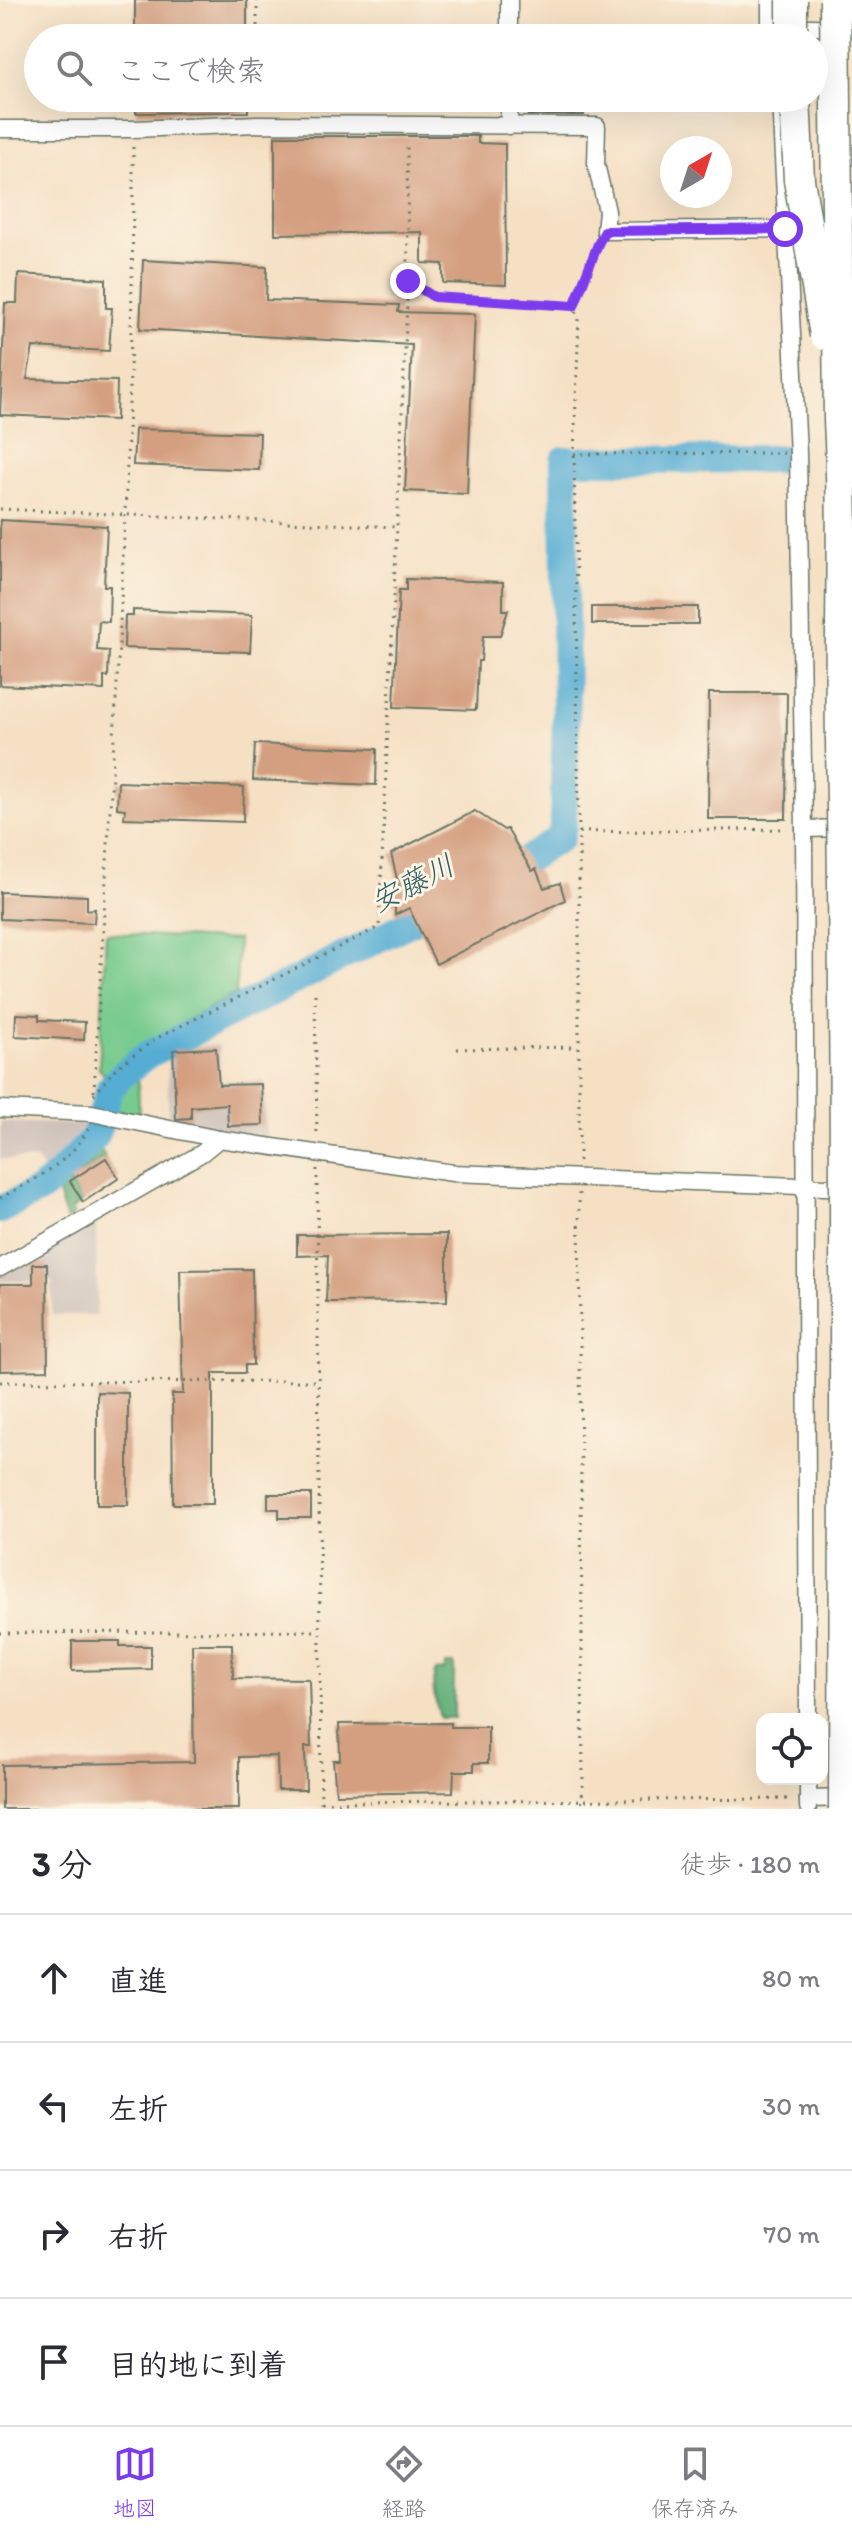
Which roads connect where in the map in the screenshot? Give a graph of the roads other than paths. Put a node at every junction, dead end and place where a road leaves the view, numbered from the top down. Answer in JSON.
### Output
{"nodes":[{"id":1,"x":509,"y":0,"type":"edge"},
{"id":2,"x":770,"y":0,"type":"edge"},
{"id":3,"x":835,"y":0,"type":"edge"},
{"id":4,"x":848,"y":0,"type":"edge"},
{"id":5,"x":509,"y":24,"type":"edge"},
{"id":6,"x":770,"y":24,"type":"edge"},
{"id":7,"x":828,"y":27,"type":"edge"},
{"id":8,"x":852,"y":28,"type":"edge"},
{"id":9,"x":509,"y":112,"type":"edge"},
{"id":10,"x":781,"y":112,"type":"edge"},
{"id":11,"x":796,"y":112,"type":"edge"},
{"id":12,"x":509,"y":126,"type":"junction"},
{"id":13,"x":0,"y":129,"type":"edge"},
{"id":14,"x":852,"y":228,"type":"edge"},
{"id":15,"x":785,"y":229,"type":"junction"},
{"id":16,"x":852,"y":278,"type":"edge"},
{"id":17,"x":839,"y":420,"type":"junction"},
{"id":18,"x":852,"y":828,"type":"edge"},
{"id":19,"x":804,"y":829,"type":"junction"},
{"id":20,"x":0,"y":1109,"type":"edge"},
{"id":21,"x":219,"y":1139,"type":"junction"},
{"id":22,"x":806,"y":1187,"type":"junction"},
{"id":23,"x":852,"y":1188,"type":"edge"},
{"id":24,"x":0,"y":1268,"type":"edge"},
{"id":25,"x":808,"y":1713,"type":"edge"},
{"id":26,"x":852,"y":1798,"type":"edge"},
{"id":27,"x":808,"y":1804,"type":"edge"},
{"id":28,"x":844,"y":1809,"type":"edge"}],
"edges":[{"from":1,"to":5,"type":"street"},
{"from":2,"to":6,"type":"street"},
{"from":3,"to":17,"type":"highway","bridge":true},
{"from":4,"to":16,"type":"highway"},
{"from":7,"to":8,"type":"street"},
{"from":9,"to":12,"type":"street"},
{"from":10,"to":15,"type":"street"},
{"from":11,"to":17,"type":"highway","bridge":true},
{"from":12,"to":13,"type":"street"},
{"from":12,"to":15,"type":"street"},
{"from":14,"to":15,"type":"street"},
{"from":15,"to":19,"type":"street"},
{"from":17,"to":28,"type":"highway","bridge":true},
{"from":18,"to":19,"type":"street"},
{"from":19,"to":22,"type":"street"},
{"from":20,"to":21,"type":"street"},
{"from":21,"to":22,"type":"street"},
{"from":21,"to":24,"type":"street"},
{"from":22,"to":23,"type":"street"},
{"from":22,"to":25,"type":"street"},
{"from":26,"to":27,"type":"street"}]}
